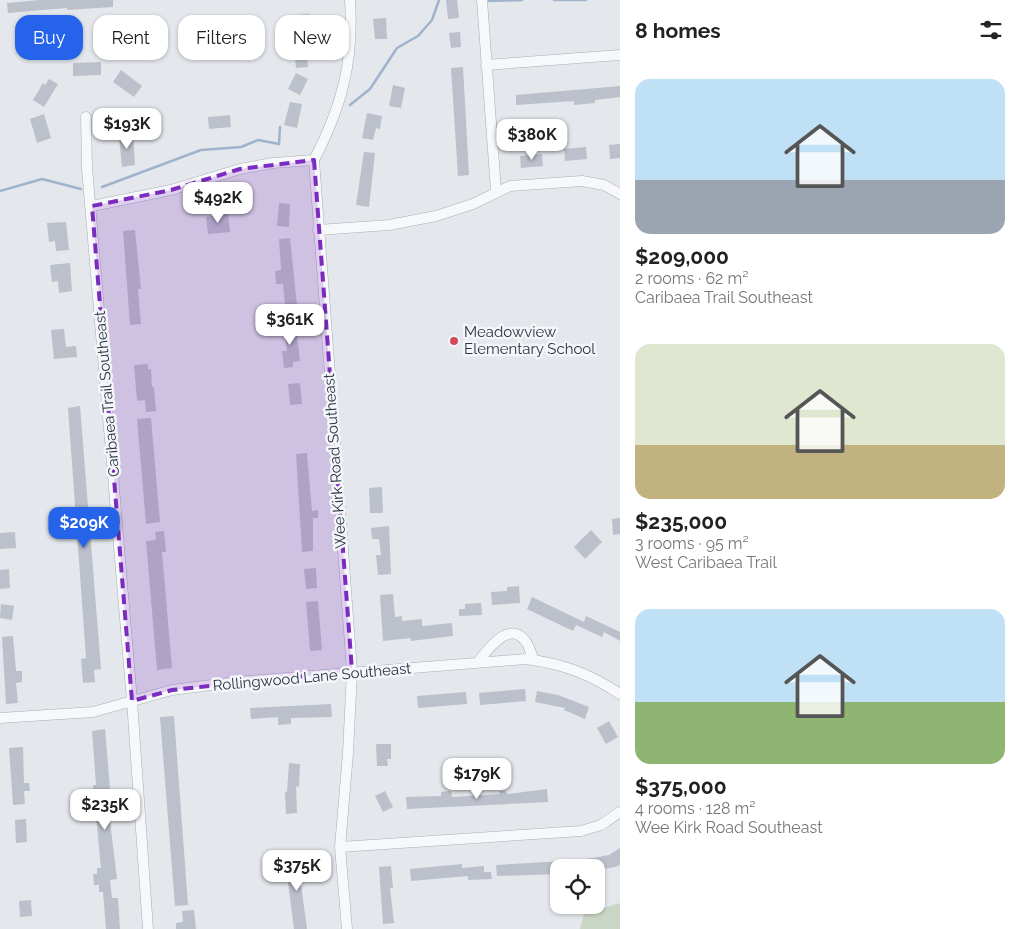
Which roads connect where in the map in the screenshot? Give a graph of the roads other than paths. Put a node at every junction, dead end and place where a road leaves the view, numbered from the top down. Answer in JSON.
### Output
{"nodes":[{"id":1,"x":350,"y":0,"type":"edge"},
{"id":2,"x":482,"y":0,"type":"edge"},
{"id":3,"x":620,"y":56,"type":"edge"},
{"id":4,"x":486,"y":65,"type":"junction"},
{"id":5,"x":86,"y":117,"type":"dead end"},
{"id":6,"x":314,"y":160,"type":"junction"},
{"id":7,"x":496,"y":191,"type":"junction"},
{"id":8,"x":620,"y":194,"type":"edge"},
{"id":9,"x":92,"y":206,"type":"junction"},
{"id":10,"x":318,"y":230,"type":"junction"},
{"id":11,"x":534,"y":660,"type":"junction"},
{"id":12,"x":477,"y":663,"type":"junction"},
{"id":13,"x":352,"y":671,"type":"junction"},
{"id":14,"x":620,"y":694,"type":"edge"},
{"id":15,"x":132,"y":701,"type":"junction"},
{"id":16,"x":0,"y":718,"type":"edge"},
{"id":17,"x":620,"y":812,"type":"edge"},
{"id":18,"x":340,"y":847,"type":"junction"},
{"id":19,"x":148,"y":929,"type":"edge"},
{"id":20,"x":347,"y":929,"type":"edge"}],
"edges":[{"from":1,"to":6,"type":"street"},
{"from":2,"to":4,"type":"street"},
{"from":3,"to":4,"type":"street"},
{"from":4,"to":7,"type":"street"},
{"from":5,"to":9,"type":"street","name":"Caribaea Trail Southeast"},
{"from":6,"to":9,"type":"street"},
{"from":6,"to":10,"type":"street","name":"Wee Kirk Road Southeast"},
{"from":7,"to":8,"type":"street"},
{"from":7,"to":10,"type":"street"},
{"from":9,"to":15,"type":"street","name":"Caribaea Trail Southeast"},
{"from":10,"to":13,"type":"street","name":"Wee Kirk Road Southeast"},
{"from":11,"to":12,"type":"street","name":"Rollingwood Lane Southeast"},
{"from":11,"to":12,"type":"street"},
{"from":11,"to":14,"type":"street","name":"Rollingwood Lane Southeast"},
{"from":12,"to":13,"type":"street","name":"Rollingwood Lane Southeast"},
{"from":13,"to":15,"type":"street","name":"Rollingwood Lane Southeast"},
{"from":13,"to":18,"type":"street","name":"Wee Kirk Road Southeast"},
{"from":15,"to":16,"type":"street","name":"Rollingwood Lane Southeast"},
{"from":15,"to":19,"type":"street","name":"Caribaea Trail Southeast"},
{"from":17,"to":18,"type":"street"},
{"from":18,"to":20,"type":"street","name":"Wee Kirk Road Southeast"}]}
